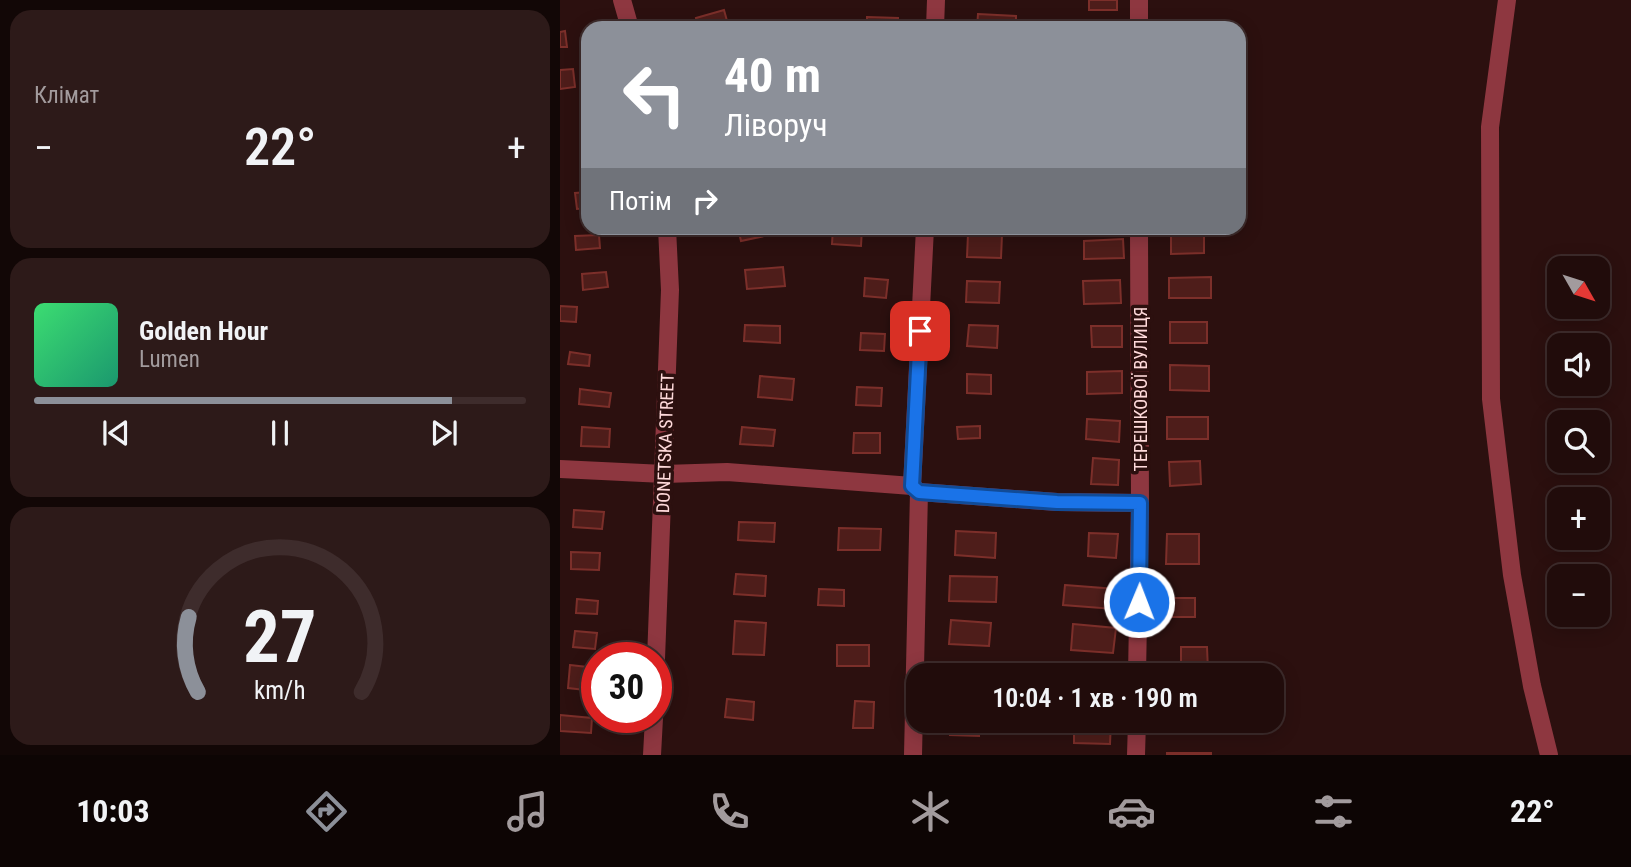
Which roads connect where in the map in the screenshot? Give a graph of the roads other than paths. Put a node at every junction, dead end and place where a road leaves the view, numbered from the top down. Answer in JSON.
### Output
{"nodes":[{"id":1,"x":622,"y":0,"type":"edge"},
{"id":2,"x":936,"y":0,"type":"edge"},
{"id":3,"x":1139,"y":0,"type":"edge"},
{"id":4,"x":1507,"y":0,"type":"edge"},
{"id":5,"x":628,"y":21,"type":"edge"},
{"id":6,"x":935,"y":21,"type":"edge"},
{"id":7,"x":1139,"y":21,"type":"edge"},
{"id":8,"x":667,"y":235,"type":"edge"},
{"id":9,"x":925,"y":235,"type":"edge"},
{"id":10,"x":1139,"y":235,"type":"edge"},
{"id":11,"x":560,"y":469,"type":"edge"},
{"id":12,"x":664,"y":474,"type":"junction"},
{"id":13,"x":916,"y":489,"type":"junction"},
{"id":14,"x":1140,"y":503,"type":"junction"},
{"id":15,"x":657,"y":642,"type":"edge"},
{"id":16,"x":1138,"y":663,"type":"edge"},
{"id":17,"x":653,"y":733,"type":"edge"},
{"id":18,"x":1137,"y":733,"type":"edge"},
{"id":19,"x":652,"y":755,"type":"edge"},
{"id":20,"x":913,"y":755,"type":"edge"},
{"id":21,"x":1136,"y":755,"type":"edge"},
{"id":22,"x":1549,"y":755,"type":"edge"}],
"edges":[{"from":1,"to":5,"type":"street"},
{"from":2,"to":6,"type":"street"},
{"from":3,"to":7,"type":"street"},
{"from":4,"to":22,"type":"street"},
{"from":8,"to":12,"type":"street","name":"DONETSKA STREET"},
{"from":9,"to":13,"type":"street"},
{"from":10,"to":14,"type":"street","name":"ТЕРЕШКОВОЇ ВУЛИЦЯ"},
{"from":11,"to":12,"type":"street"},
{"from":12,"to":13,"type":"street"},
{"from":12,"to":15,"type":"street","name":"DONETSKA STREET"},
{"from":13,"to":14,"type":"street"},
{"from":13,"to":20,"type":"street"},
{"from":14,"to":16,"type":"street","name":"ТЕРЕШКОВОЇ ВУЛИЦЯ"},
{"from":17,"to":19,"type":"street"},
{"from":18,"to":21,"type":"street"}]}
